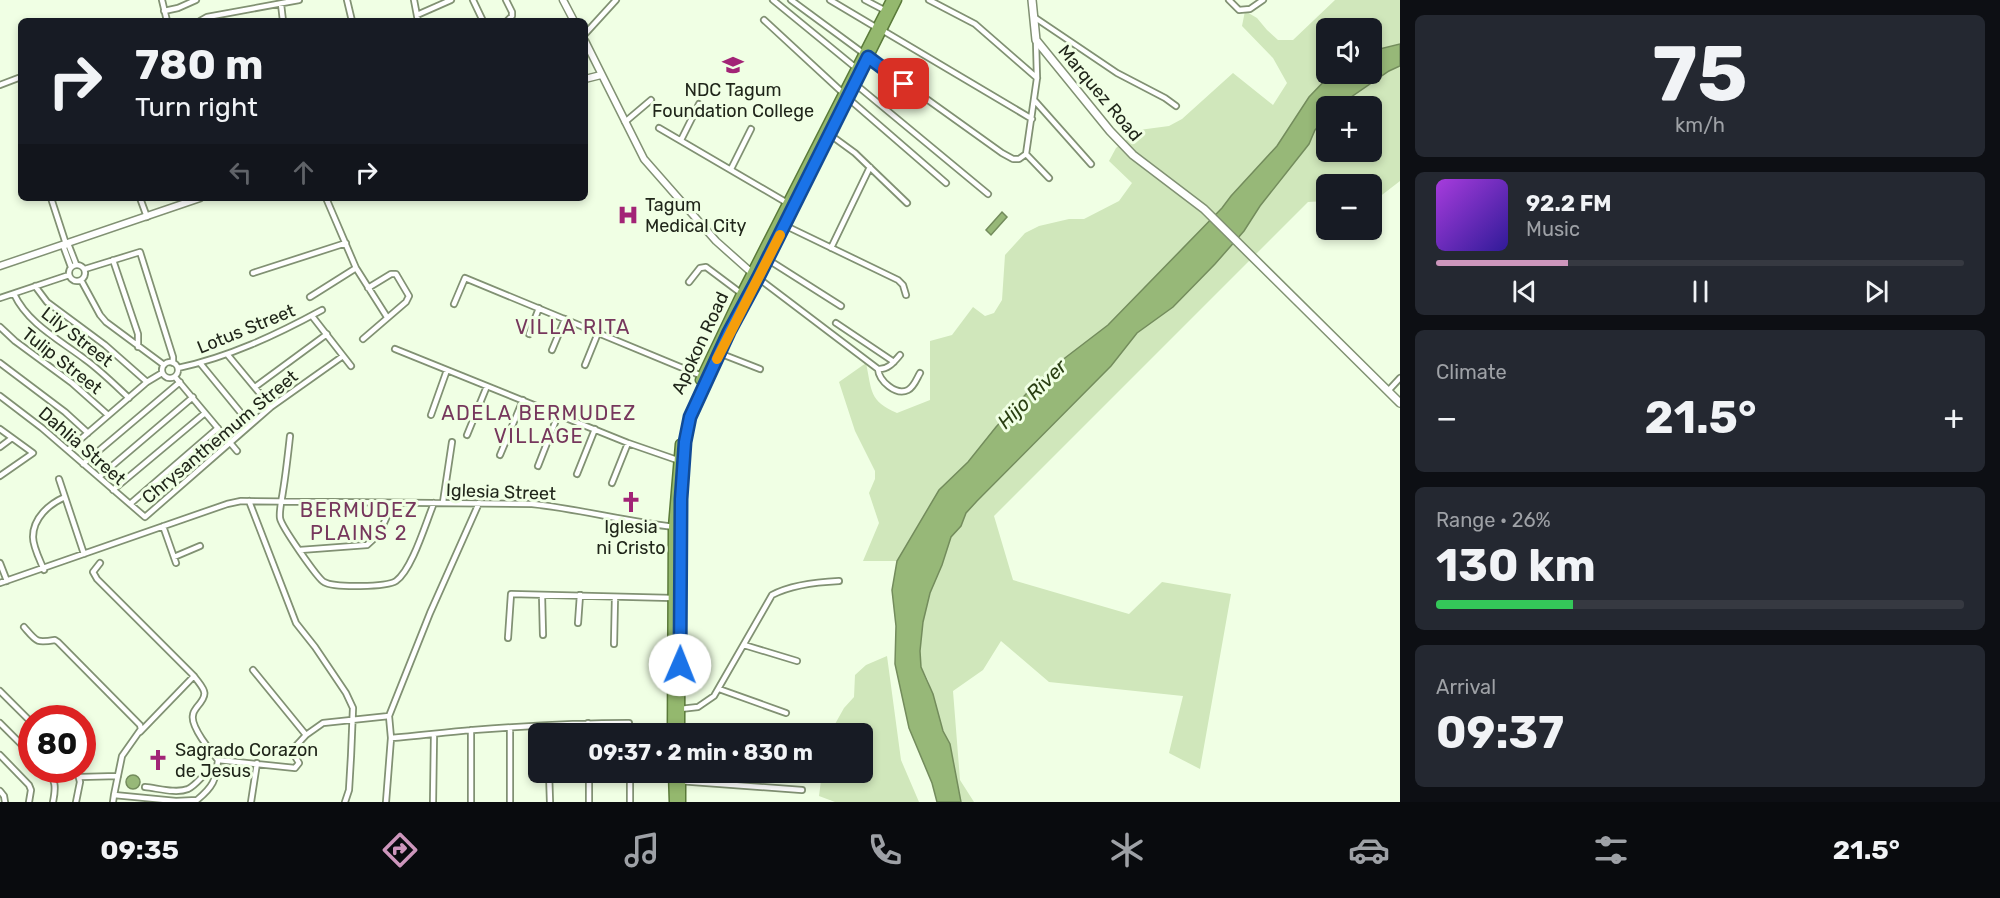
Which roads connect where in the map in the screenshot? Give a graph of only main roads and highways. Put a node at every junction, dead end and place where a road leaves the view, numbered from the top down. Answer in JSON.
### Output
{"nodes":[{"id":1,"x":891,"y":0,"type":"edge"},
{"id":2,"x":897,"y":0,"type":"edge"},
{"id":3,"x":1032,"y":0,"type":"edge"},
{"id":4,"x":888,"y":12,"type":"junction"},
{"id":5,"x":866,"y":55,"type":"junction"},
{"id":6,"x":845,"y":95,"type":"junction"},
{"id":7,"x":781,"y":224,"type":"junction"},
{"id":8,"x":755,"y":276,"type":"junction"},
{"id":9,"x":744,"y":296,"type":"junction"},
{"id":10,"x":705,"y":377,"type":"junction"},
{"id":11,"x":1400,"y":403,"type":"edge"},
{"id":12,"x":675,"y":709,"type":"junction"},
{"id":13,"x":673,"y":723,"type":"edge"},
{"id":14,"x":678,"y":723,"type":"edge"},
{"id":15,"x":676,"y":783,"type":"edge"},
{"id":16,"x":678,"y":783,"type":"edge"},
{"id":17,"x":674,"y":802,"type":"edge"},
{"id":18,"x":681,"y":802,"type":"edge"}],
"edges":[{"from":1,"to":4,"type":"highway","name":"Apokon Road"},
{"from":2,"to":4,"type":"highway","name":"Apokon Road"},
{"from":3,"to":11,"type":"main road","name":"Marquez Road"},
{"from":4,"to":5,"type":"highway","name":"Apokon Road"},
{"from":5,"to":6,"type":"highway","name":"Apokon Road"},
{"from":5,"to":6,"type":"highway","name":"Apokon Road"},
{"from":6,"to":7,"type":"highway","name":"Apokon Road"},
{"from":7,"to":8,"type":"highway","name":"Apokon Road"},
{"from":7,"to":8,"type":"highway","name":"Apokon Road"},
{"from":8,"to":9,"type":"highway","name":"Apokon Road"},
{"from":9,"to":10,"type":"highway","name":"Apokon Road"},
{"from":9,"to":10,"type":"highway","name":"Apokon Road"},
{"from":10,"to":12,"type":"highway","name":"Apokon Road"},
{"from":12,"to":13,"type":"highway","name":"Apokon Road"},
{"from":12,"to":14,"type":"highway","name":"Apokon Road"},
{"from":15,"to":17,"type":"highway"},
{"from":16,"to":18,"type":"highway"}]}
